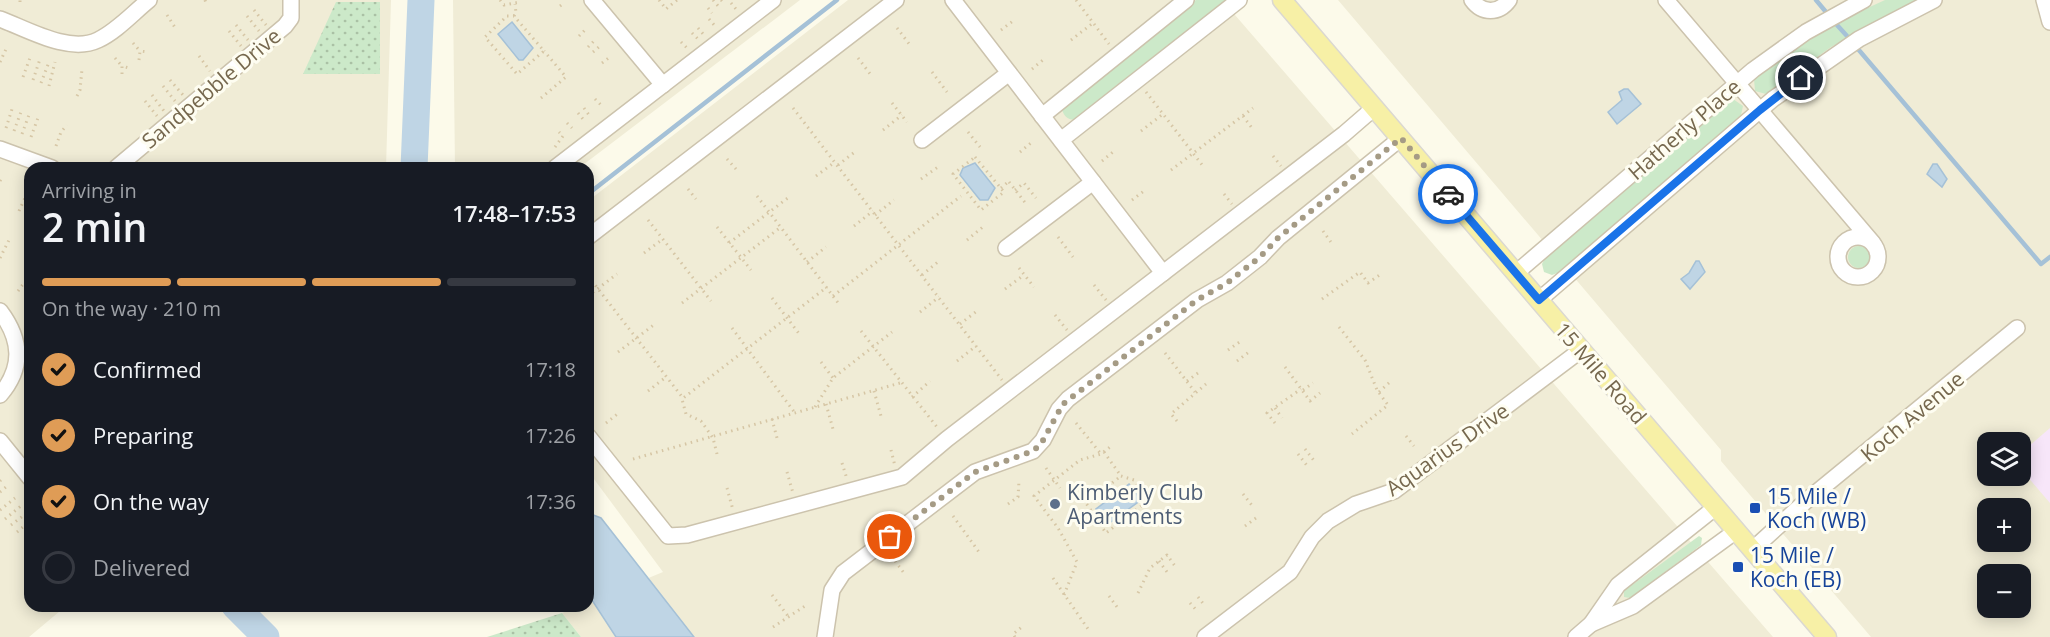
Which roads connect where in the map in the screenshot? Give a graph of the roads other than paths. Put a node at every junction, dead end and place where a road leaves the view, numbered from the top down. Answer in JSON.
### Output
{"nodes":[{"id":1,"x":149,"y":0,"type":"edge"},
{"id":2,"x":291,"y":0,"type":"edge"},
{"id":3,"x":592,"y":0,"type":"edge"},
{"id":4,"x":773,"y":0,"type":"edge"},
{"id":5,"x":896,"y":0,"type":"edge"},
{"id":6,"x":953,"y":0,"type":"edge"},
{"id":7,"x":1186,"y":0,"type":"edge"},
{"id":8,"x":1239,"y":0,"type":"edge"},
{"id":9,"x":1282,"y":0,"type":"edge"},
{"id":10,"x":1472,"y":0,"type":"edge"},
{"id":11,"x":1509,"y":0,"type":"edge"},
{"id":12,"x":1666,"y":0,"type":"edge"},
{"id":13,"x":1864,"y":0,"type":"edge"},
{"id":14,"x":1934,"y":0,"type":"edge"},
{"id":15,"x":2044,"y":0,"type":"edge"},
{"id":16,"x":0,"y":19,"type":"edge"},
{"id":17,"x":2050,"y":22,"type":"edge"},
{"id":18,"x":1009,"y":73,"type":"junction"},
{"id":19,"x":1737,"y":83,"type":"junction"},
{"id":20,"x":663,"y":85,"type":"junction"},
{"id":21,"x":1374,"y":108,"type":"junction"},
{"id":22,"x":1760,"y":110,"type":"junction"},
{"id":23,"x":1042,"y":116,"type":"junction"},
{"id":24,"x":1401,"y":138,"type":"junction"},
{"id":25,"x":922,"y":140,"type":"dead end"},
{"id":26,"x":1061,"y":140,"type":"junction"},
{"id":27,"x":0,"y":149,"type":"edge"},
{"id":28,"x":36,"y":162,"type":"edge"},
{"id":29,"x":123,"y":162,"type":"edge"},
{"id":30,"x":563,"y":162,"type":"edge"},
{"id":31,"x":1093,"y":182,"type":"junction"},
{"id":32,"x":1843,"y":208,"type":"junction"},
{"id":33,"x":594,"y":232,"type":"edge"},
{"id":34,"x":1843,"y":243,"type":"junction"},
{"id":35,"x":1873,"y":243,"type":"junction"},
{"id":36,"x":1006,"y":248,"type":"dead end"},
{"id":37,"x":1164,"y":273,"type":"junction"},
{"id":38,"x":1516,"y":273,"type":"junction"},
{"id":39,"x":1539,"y":300,"type":"junction"},
{"id":40,"x":0,"y":311,"type":"edge"},
{"id":41,"x":2017,"y":328,"type":"dead end"},
{"id":42,"x":1581,"y":350,"type":"junction"},
{"id":43,"x":0,"y":395,"type":"edge"},
{"id":44,"x":0,"y":441,"type":"edge"},
{"id":45,"x":594,"y":444,"type":"edge"},
{"id":46,"x":24,"y":471,"type":"edge"},
{"id":47,"x":1716,"y":507,"type":"junction"},
{"id":48,"x":1736,"y":531,"type":"junction"},
{"id":49,"x":1752,"y":550,"type":"junction"},
{"id":50,"x":1591,"y":624,"type":"junction"},
{"id":51,"x":825,"y":637,"type":"edge"},
{"id":52,"x":1205,"y":637,"type":"edge"},
{"id":53,"x":1576,"y":637,"type":"edge"},
{"id":54,"x":1827,"y":637,"type":"edge"}],
"edges":[{"from":1,"to":16,"type":"street"},
{"from":2,"to":29,"type":"street","name":"Sandpebble Drive"},
{"from":3,"to":20,"type":"street"},
{"from":4,"to":20,"type":"street"},
{"from":5,"to":33,"type":"street"},
{"from":6,"to":18,"type":"street"},
{"from":7,"to":23,"type":"street"},
{"from":8,"to":26,"type":"street"},
{"from":9,"to":21,"type":"main road","name":"15 Mile Road"},
{"from":10,"to":11,"type":"street"},
{"from":12,"to":19,"type":"street"},
{"from":13,"to":19,"type":"street","name":"Hatherly Place"},
{"from":14,"to":22,"type":"street","name":"Hatherly Place"},
{"from":15,"to":17,"type":"street"},
{"from":18,"to":23,"type":"street"},
{"from":18,"to":25,"type":"street"},
{"from":19,"to":22,"type":"street"},
{"from":19,"to":38,"type":"street","name":"Hatherly Place"},
{"from":20,"to":30,"type":"street"},
{"from":21,"to":24,"type":"main road","name":"15 Mile Road"},
{"from":21,"to":37,"type":"street"},
{"from":22,"to":32,"type":"street"},
{"from":22,"to":39,"type":"street","name":"Hatherly Place"},
{"from":23,"to":26,"type":"street"},
{"from":24,"to":38,"type":"main road","name":"15 Mile Road"},
{"from":24,"to":51,"type":"street"},
{"from":26,"to":31,"type":"street"},
{"from":27,"to":28,"type":"street"},
{"from":31,"to":36,"type":"street"},
{"from":31,"to":37,"type":"street"},
{"from":32,"to":34,"type":"street"},
{"from":32,"to":35,"type":"street"},
{"from":34,"to":35,"type":"street"},
{"from":34,"to":35,"type":"street"},
{"from":37,"to":45,"type":"street"},
{"from":38,"to":39,"type":"main road","name":"15 Mile Road"},
{"from":39,"to":42,"type":"main road","name":"15 Mile Road"},
{"from":40,"to":43,"type":"street"},
{"from":41,"to":49,"type":"street","name":"Koch Avenue"},
{"from":42,"to":47,"type":"main road","name":"15 Mile Road"},
{"from":42,"to":52,"type":"street","name":"Aquarius Drive"},
{"from":44,"to":46,"type":"street"},
{"from":47,"to":48,"type":"main road","name":"15 Mile Road"},
{"from":47,"to":50,"type":"street"},
{"from":48,"to":49,"type":"main road","name":"15 Mile Road"},
{"from":48,"to":50,"type":"street"},
{"from":49,"to":54,"type":"main road","name":"15 Mile Road"},
{"from":50,"to":53,"type":"street"}]}
